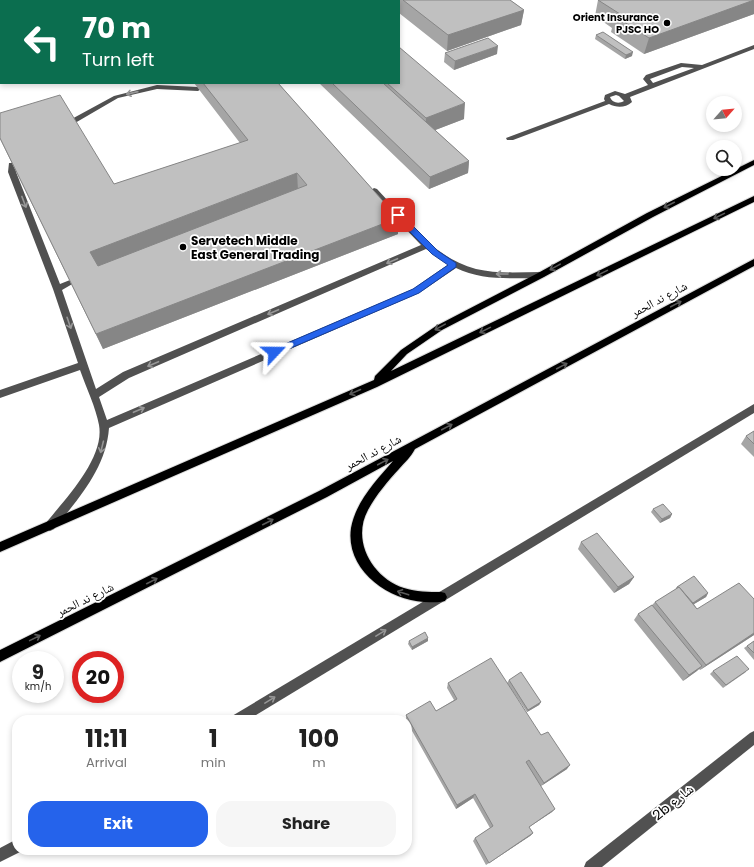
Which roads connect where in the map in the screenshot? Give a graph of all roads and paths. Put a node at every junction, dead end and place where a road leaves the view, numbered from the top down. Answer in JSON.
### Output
{"nodes":[{"id":1,"x":754,"y":47,"type":"edge"},
{"id":2,"x":702,"y":66,"type":"junction"},
{"id":3,"x":652,"y":86,"type":"junction"},
{"id":4,"x":198,"y":89,"type":"dead end"},
{"id":5,"x":626,"y":96,"type":"junction"},
{"id":6,"x":610,"y":102,"type":"junction"},
{"id":7,"x":72,"y":121,"type":"edge"},
{"id":8,"x":510,"y":138,"type":"dead end"},
{"id":9,"x":754,"y":162,"type":"edge"},
{"id":10,"x":12,"y":165,"type":"edge"},
{"id":11,"x":368,"y":186,"type":"edge"},
{"id":12,"x":754,"y":199,"type":"edge"},
{"id":13,"x":428,"y":245,"type":"junction"},
{"id":14,"x":754,"y":262,"type":"edge"},
{"id":15,"x":454,"y":265,"type":"junction"},
{"id":16,"x":541,"y":275,"type":"junction"},
{"id":17,"x":70,"y":283,"type":"edge"},
{"id":18,"x":57,"y":289,"type":"junction"},
{"id":19,"x":84,"y":365,"type":"junction"},
{"id":20,"x":374,"y":384,"type":"junction"},
{"id":21,"x":0,"y":393,"type":"edge"},
{"id":22,"x":94,"y":395,"type":"junction"},
{"id":23,"x":754,"y":408,"type":"edge"},
{"id":24,"x":104,"y":426,"type":"junction"},
{"id":25,"x":413,"y":445,"type":"junction"},
{"id":26,"x":50,"y":526,"type":"junction"},
{"id":27,"x":0,"y":547,"type":"edge"},
{"id":28,"x":441,"y":597,"type":"junction"},
{"id":29,"x":0,"y":656,"type":"edge"},
{"id":30,"x":244,"y":715,"type":"edge"},
{"id":31,"x":754,"y":737,"type":"edge"},
{"id":32,"x":12,"y":849,"type":"edge"},
{"id":33,"x":0,"y":856,"type":"edge"},
{"id":34,"x":591,"y":867,"type":"edge"}],
"edges":[{"from":1,"to":2,"type":"street"},
{"from":2,"to":3,"type":"street"},
{"from":2,"to":3,"type":"street"},
{"from":3,"to":5,"type":"street"},
{"from":4,"to":7,"type":"street","one_way":true},
{"from":5,"to":6,"type":"street"},
{"from":5,"to":6,"type":"street"},
{"from":6,"to":8,"type":"street"},
{"from":9,"to":16,"type":"main road","one_way":true},
{"from":10,"to":18,"type":"street","one_way":true},
{"from":11,"to":13,"type":"street"},
{"from":12,"to":20,"type":"main road","one_way":true},
{"from":13,"to":15,"type":"street"},
{"from":13,"to":22,"type":"street","one_way":true},
{"from":25,"to":14,"type":"main road","name":"شارع ند الحمر","one_way":true},
{"from":16,"to":15,"type":"street","one_way":true},
{"from":24,"to":15,"type":"street","one_way":true},
{"from":16,"to":20,"type":"main road","one_way":true},
{"from":17,"to":18,"type":"street"},
{"from":18,"to":19,"type":"street","one_way":true},
{"from":19,"to":21,"type":"street"},
{"from":19,"to":22,"type":"street"},
{"from":20,"to":26,"type":"main road","one_way":true},
{"from":22,"to":24,"type":"street"},
{"from":23,"to":28,"type":"street"},
{"from":24,"to":26,"type":"street","one_way":true},
{"from":28,"to":25,"type":"main road","one_way":true},
{"from":29,"to":25,"type":"main road","name":"شارع ند الحمر","one_way":true},
{"from":26,"to":27,"type":"main road"},
{"from":30,"to":28,"type":"street","one_way":true},
{"from":31,"to":34,"type":"street","name":"2b شارع"},
{"from":32,"to":33,"type":"street"}]}
